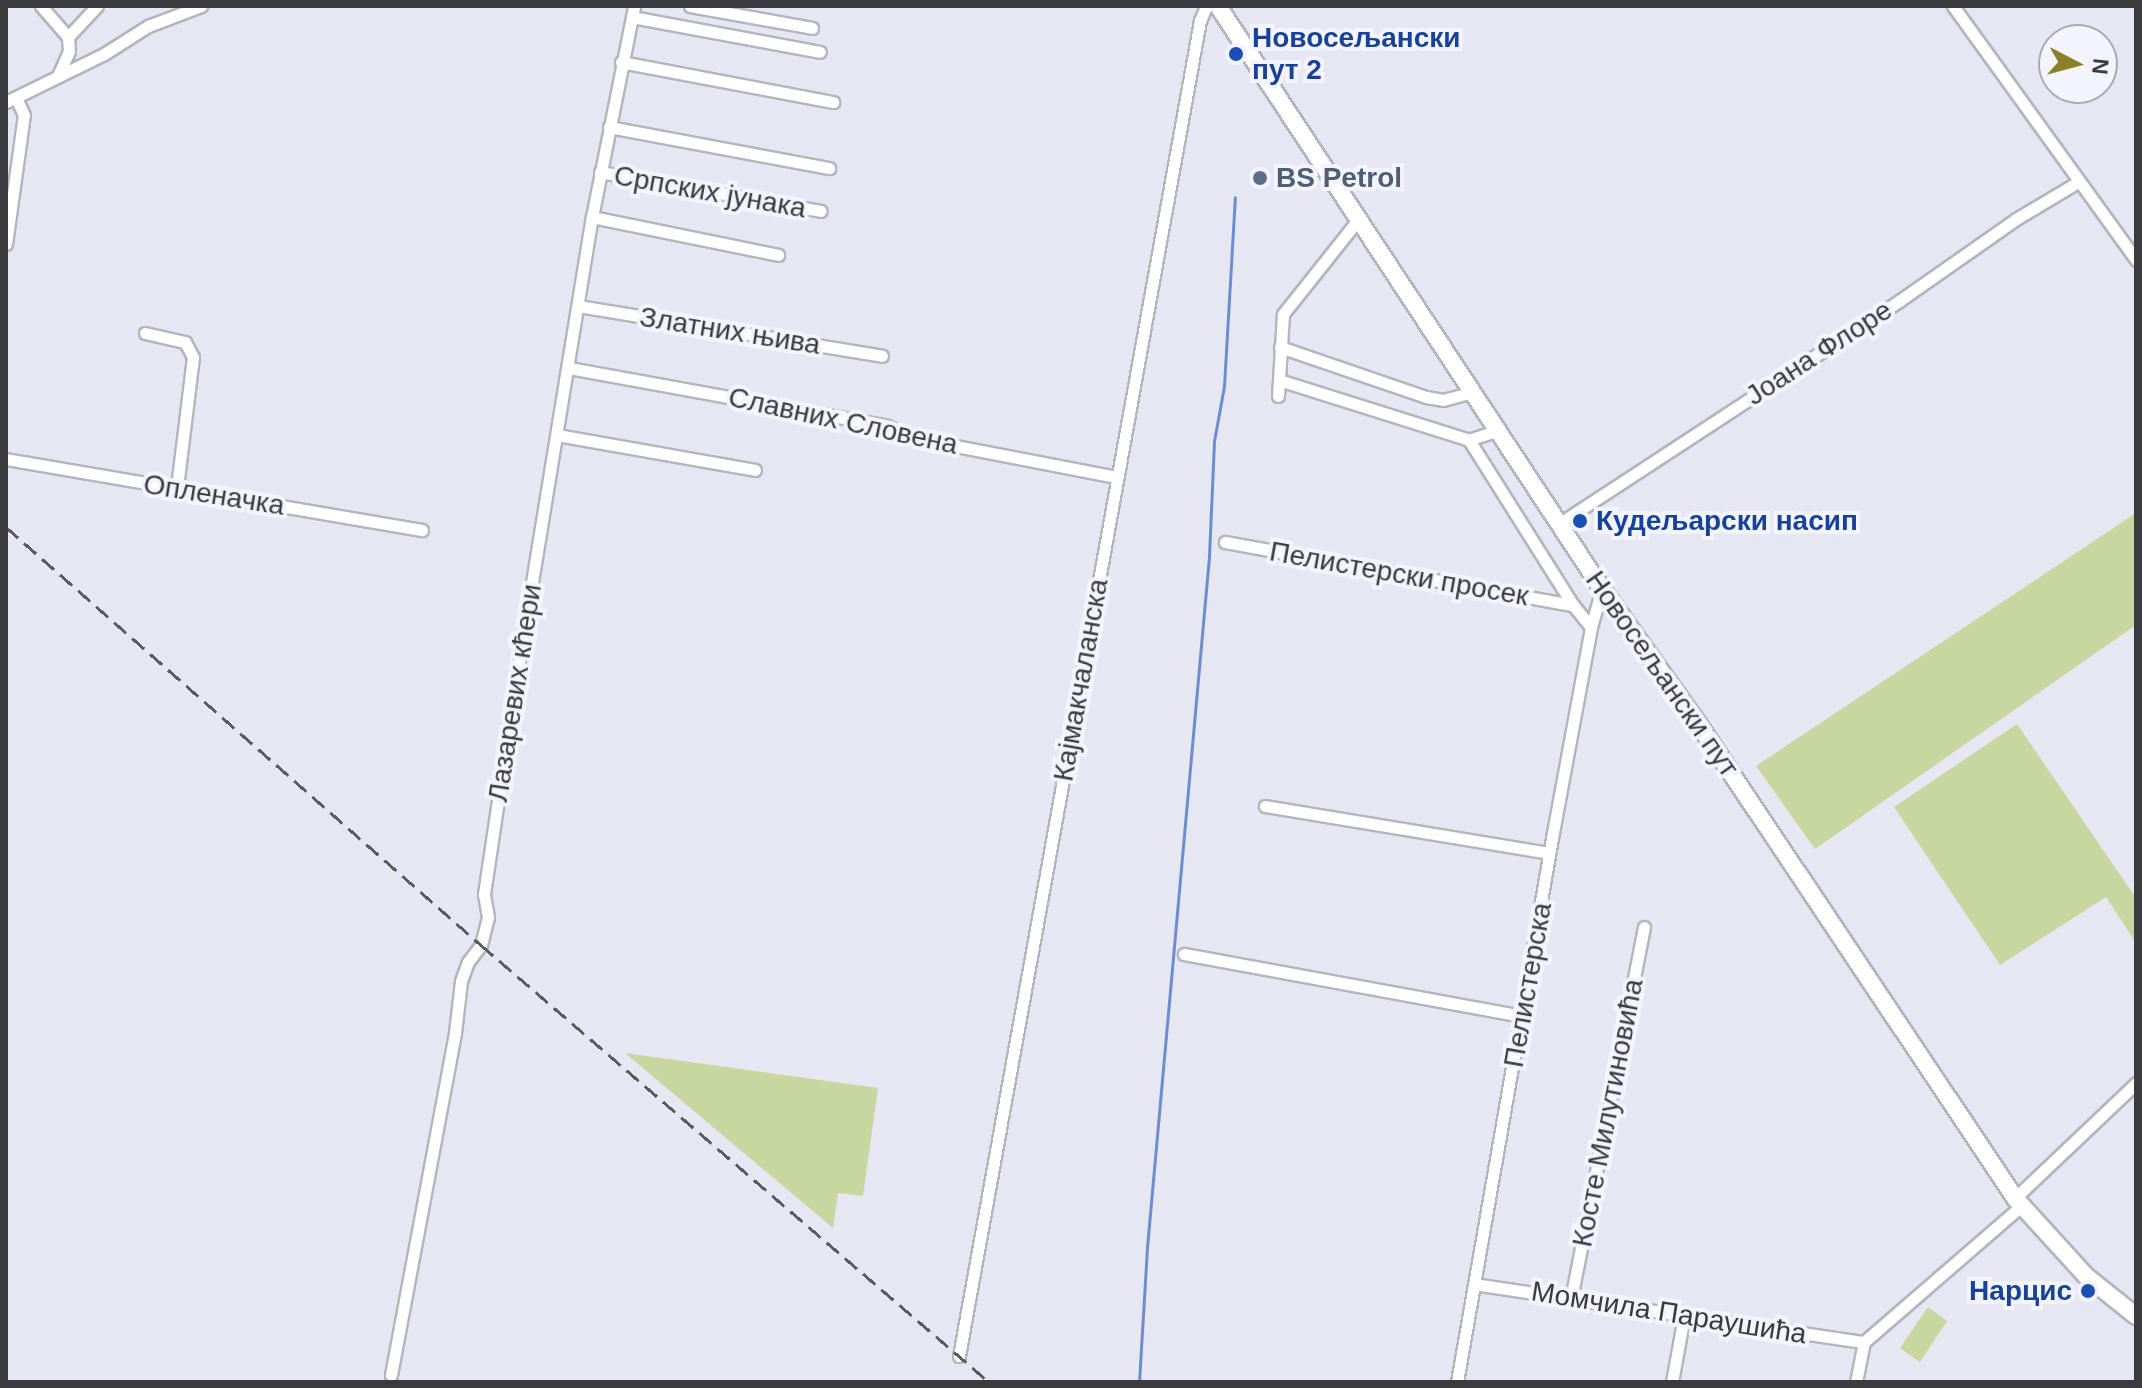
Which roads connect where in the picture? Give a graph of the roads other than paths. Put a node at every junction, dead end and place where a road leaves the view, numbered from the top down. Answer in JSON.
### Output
{"nodes":[{"id":1,"x":41,"y":6,"type":"edge"},
{"id":2,"x":97,"y":6,"type":"edge"},
{"id":3,"x":201,"y":6,"type":"edge"},
{"id":4,"x":690,"y":6,"type":"edge"},
{"id":5,"x":1206,"y":6,"type":"edge"},
{"id":6,"x":1218,"y":6,"type":"edge"},
{"id":7,"x":1953,"y":6,"type":"edge"},
{"id":8,"x":633,"y":11,"type":"edge"},
{"id":9,"x":812,"y":28,"type":"dead end"},
{"id":10,"x":68,"y":37,"type":"junction"},
{"id":11,"x":820,"y":52,"type":"dead end"},
{"id":12,"x":621,"y":62,"type":"junction"},
{"id":13,"x":58,"y":76,"type":"junction"},
{"id":14,"x":11,"y":100,"type":"edge"},
{"id":15,"x":833,"y":102,"type":"dead end"},
{"id":16,"x":609,"y":127,"type":"junction"},
{"id":17,"x":829,"y":168,"type":"dead end"},
{"id":18,"x":600,"y":172,"type":"junction"},
{"id":19,"x":2078,"y":182,"type":"junction"},
{"id":20,"x":821,"y":211,"type":"dead end"},
{"id":21,"x":592,"y":217,"type":"junction"},
{"id":22,"x":1357,"y":221,"type":"junction"},
{"id":23,"x":6,"y":244,"type":"edge"},
{"id":24,"x":778,"y":255,"type":"dead end"},
{"id":25,"x":2136,"y":260,"type":"edge"},
{"id":26,"x":578,"y":306,"type":"junction"},
{"id":27,"x":145,"y":333,"type":"dead end"},
{"id":28,"x":1280,"y":347,"type":"junction"},
{"id":29,"x":882,"y":356,"type":"dead end"},
{"id":30,"x":569,"y":368,"type":"junction"},
{"id":31,"x":1279,"y":380,"type":"junction"},
{"id":32,"x":1473,"y":392,"type":"junction"},
{"id":33,"x":1278,"y":396,"type":"dead end"},
{"id":34,"x":1499,"y":430,"type":"junction"},
{"id":35,"x":557,"y":435,"type":"junction"},
{"id":36,"x":1469,"y":440,"type":"junction"},
{"id":37,"x":6,"y":459,"type":"edge"},
{"id":38,"x":755,"y":470,"type":"dead end"},
{"id":39,"x":1117,"y":477,"type":"junction"},
{"id":40,"x":177,"y":488,"type":"junction"},
{"id":41,"x":1560,"y":523,"type":"junction"},
{"id":42,"x":422,"y":530,"type":"dead end"},
{"id":43,"x":1225,"y":542,"type":"dead end"},
{"id":44,"x":1602,"y":589,"type":"junction"},
{"id":45,"x":1573,"y":605,"type":"junction"},
{"id":46,"x":1591,"y":627,"type":"junction"},
{"id":47,"x":1265,"y":806,"type":"dead end"},
{"id":48,"x":1549,"y":853,"type":"junction"},
{"id":49,"x":1644,"y":927,"type":"dead end"},
{"id":50,"x":1184,"y":954,"type":"dead end"},
{"id":51,"x":1523,"y":1016,"type":"junction"},
{"id":52,"x":2136,"y":1083,"type":"edge"},
{"id":53,"x":2018,"y":1202,"type":"junction"},
{"id":54,"x":1474,"y":1284,"type":"junction"},
{"id":55,"x":1571,"y":1299,"type":"junction"},
{"id":56,"x":1684,"y":1316,"type":"junction"},
{"id":57,"x":2136,"y":1316,"type":"edge"},
{"id":58,"x":1864,"y":1342,"type":"junction"},
{"id":59,"x":959,"y":1356,"type":"dead end"},
{"id":60,"x":391,"y":1375,"type":"dead end"},
{"id":61,"x":1457,"y":1382,"type":"edge"},
{"id":62,"x":1672,"y":1382,"type":"edge"},
{"id":63,"x":1856,"y":1382,"type":"edge"}],
"edges":[{"from":1,"to":10,"type":"street"},
{"from":2,"to":10,"type":"street"},
{"from":3,"to":13,"type":"street"},
{"from":4,"to":9,"type":"street"},
{"from":5,"to":39,"type":"street","name":"Кајмакчаланска"},
{"from":6,"to":22,"type":"main road","name":"Новосељански пут"},
{"from":7,"to":19,"type":"street"},
{"from":8,"to":11,"type":"street"},
{"from":8,"to":12,"type":"street","name":"Лазаревих кћери"},
{"from":10,"to":13,"type":"street"},
{"from":12,"to":15,"type":"street"},
{"from":12,"to":16,"type":"street","name":"Лазаревих кћери"},
{"from":13,"to":14,"type":"street"},
{"from":14,"to":23,"type":"street"},
{"from":16,"to":17,"type":"street"},
{"from":16,"to":18,"type":"street","name":"Лазаревих кћери"},
{"from":18,"to":20,"type":"street","name":"Српских јунака"},
{"from":18,"to":21,"type":"street","name":"Лазаревих кћери"},
{"from":19,"to":25,"type":"street"},
{"from":19,"to":41,"type":"street","name":"Јоана Флоре"},
{"from":21,"to":24,"type":"street"},
{"from":21,"to":26,"type":"street","name":"Лазаревих кћери"},
{"from":22,"to":28,"type":"street"},
{"from":22,"to":32,"type":"main road","name":"Новосељански пут"},
{"from":26,"to":29,"type":"street","name":"Златних њива"},
{"from":26,"to":30,"type":"street","name":"Лазаревих кћери"},
{"from":27,"to":40,"type":"street"},
{"from":28,"to":31,"type":"street"},
{"from":28,"to":32,"type":"street"},
{"from":30,"to":35,"type":"street","name":"Лазаревих кћери"},
{"from":30,"to":39,"type":"street","name":"Славних Словена"},
{"from":31,"to":33,"type":"street"},
{"from":31,"to":36,"type":"street"},
{"from":32,"to":34,"type":"main road","name":"Новосељански пут"},
{"from":34,"to":36,"type":"street"},
{"from":34,"to":41,"type":"main road","name":"Новосељански пут"},
{"from":35,"to":38,"type":"street"},
{"from":35,"to":60,"type":"street","name":"Лазаревих кћери"},
{"from":36,"to":45,"type":"street"},
{"from":37,"to":40,"type":"street","name":"Опленачка"},
{"from":39,"to":59,"type":"street","name":"Кајмакчаланска"},
{"from":40,"to":42,"type":"street","name":"Опленачка"},
{"from":41,"to":44,"type":"main road","name":"Новосељански пут"},
{"from":43,"to":45,"type":"street","name":"Пелистерски просек"},
{"from":44,"to":46,"type":"street","name":"Пелистерска"},
{"from":44,"to":53,"type":"main road","name":"Новосељански пут"},
{"from":45,"to":46,"type":"street"},
{"from":46,"to":48,"type":"street","name":"Пелистерска"},
{"from":47,"to":48,"type":"street"},
{"from":48,"to":51,"type":"street","name":"Пелистерска"},
{"from":49,"to":55,"type":"street","name":"Косте Милутиновића"},
{"from":50,"to":51,"type":"street"},
{"from":51,"to":54,"type":"street","name":"Пелистерска"},
{"from":52,"to":53,"type":"street"},
{"from":53,"to":57,"type":"main road","name":"Новосељански пут"},
{"from":53,"to":58,"type":"street"},
{"from":54,"to":55,"type":"street","name":"Момчила Параушића"},
{"from":54,"to":61,"type":"street","name":"Пелистерска"},
{"from":55,"to":56,"type":"street","name":"Момчила Параушића"},
{"from":56,"to":58,"type":"street","name":"Момчила Параушића"},
{"from":56,"to":62,"type":"street"},
{"from":58,"to":63,"type":"street"}]}
